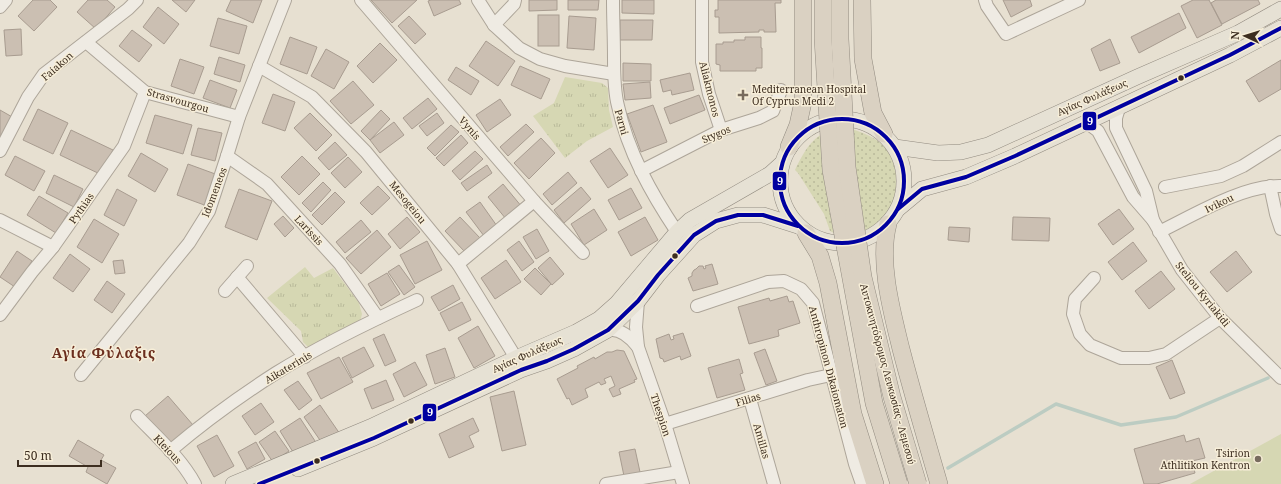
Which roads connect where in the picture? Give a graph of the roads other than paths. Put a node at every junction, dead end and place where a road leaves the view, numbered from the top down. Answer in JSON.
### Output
{"nodes":[{"id":1,"x":6,"y":0,"type":"edge"},
{"id":2,"x":137,"y":0,"type":"edge"},
{"id":3,"x":285,"y":0,"type":"edge"},
{"id":4,"x":361,"y":0,"type":"edge"},
{"id":5,"x":478,"y":0,"type":"edge"},
{"id":6,"x":515,"y":0,"type":"edge"},
{"id":7,"x":613,"y":0,"type":"edge"},
{"id":8,"x":702,"y":0,"type":"edge"},
{"id":9,"x":799,"y":0,"type":"edge"},
{"id":10,"x":804,"y":0,"type":"edge"},
{"id":11,"x":823,"y":0,"type":"edge"},
{"id":12,"x":840,"y":0,"type":"edge"},
{"id":13,"x":862,"y":0,"type":"edge"},
{"id":14,"x":985,"y":0,"type":"edge"},
{"id":15,"x":1079,"y":0,"type":"edge"},
{"id":16,"x":0,"y":7,"type":"edge"},
{"id":17,"x":1281,"y":9,"type":"edge"},
{"id":18,"x":494,"y":25,"type":"junction"},
{"id":19,"x":1281,"y":28,"type":"edge"},
{"id":20,"x":803,"y":39,"type":"junction"},
{"id":21,"x":86,"y":42,"type":"junction"},
{"id":22,"x":259,"y":66,"type":"junction"},
{"id":23,"x":614,"y":74,"type":"junction"},
{"id":24,"x":781,"y":90,"type":"dead end"},
{"id":25,"x":145,"y":92,"type":"junction"},
{"id":26,"x":1119,"y":108,"type":"junction"},
{"id":27,"x":239,"y":117,"type":"junction"},
{"id":28,"x":1081,"y":125,"type":"junction"},
{"id":29,"x":721,"y":130,"type":"junction"},
{"id":30,"x":890,"y":140,"type":"junction"},
{"id":31,"x":1281,"y":142,"type":"edge"},
{"id":32,"x":789,"y":146,"type":"junction"},
{"id":33,"x":0,"y":151,"type":"edge"},
{"id":34,"x":227,"y":156,"type":"junction"},
{"id":35,"x":781,"y":164,"type":"junction"},
{"id":36,"x":641,"y":171,"type":"junction"},
{"id":37,"x":1276,"y":186,"type":"edge"},
{"id":38,"x":1165,"y":187,"type":"dead end"},
{"id":39,"x":534,"y":201,"type":"junction"},
{"id":40,"x":898,"y":209,"type":"junction"},
{"id":41,"x":0,"y":220,"type":"edge"},
{"id":42,"x":1153,"y":220,"type":"junction"},
{"id":43,"x":888,"y":224,"type":"junction"},
{"id":44,"x":802,"y":229,"type":"junction"},
{"id":45,"x":1281,"y":229,"type":"edge"},
{"id":46,"x":677,"y":232,"type":"junction"},
{"id":47,"x":1159,"y":232,"type":"junction"},
{"id":48,"x":53,"y":247,"type":"junction"},
{"id":49,"x":583,"y":253,"type":"dead end"},
{"id":50,"x":458,"y":264,"type":"junction"},
{"id":51,"x":247,"y":266,"type":"dead end"},
{"id":52,"x":237,"y":277,"type":"junction"},
{"id":53,"x":1094,"y":278,"type":"dead end"},
{"id":54,"x":225,"y":291,"type":"dead end"},
{"id":55,"x":417,"y":300,"type":"dead end"},
{"id":56,"x":638,"y":301,"type":"junction"},
{"id":57,"x":697,"y":306,"type":"dead end"},
{"id":58,"x":0,"y":315,"type":"edge"},
{"id":59,"x":378,"y":318,"type":"junction"},
{"id":60,"x":1220,"y":318,"type":"junction"},
{"id":61,"x":608,"y":330,"type":"junction"},
{"id":62,"x":638,"y":347,"type":"junction"},
{"id":63,"x":305,"y":356,"type":"junction"},
{"id":64,"x":518,"y":364,"type":"junction"},
{"id":65,"x":81,"y":375,"type":"dead end"},
{"id":66,"x":831,"y":375,"type":"junction"},
{"id":67,"x":1281,"y":378,"type":"edge"},
{"id":68,"x":750,"y":399,"type":"junction"},
{"id":69,"x":137,"y":416,"type":"dead end"},
{"id":70,"x":665,"y":424,"type":"junction"},
{"id":71,"x":170,"y":451,"type":"junction"},
{"id":72,"x":679,"y":472,"type":"junction"},
{"id":73,"x":195,"y":484,"type":"edge"},
{"id":74,"x":233,"y":484,"type":"edge"},
{"id":75,"x":259,"y":484,"type":"edge"},
{"id":76,"x":606,"y":484,"type":"edge"},
{"id":77,"x":682,"y":484,"type":"edge"},
{"id":78,"x":774,"y":484,"type":"edge"},
{"id":79,"x":862,"y":484,"type":"edge"},
{"id":80,"x":875,"y":484,"type":"edge"},
{"id":81,"x":899,"y":484,"type":"edge"},
{"id":82,"x":918,"y":484,"type":"edge"},
{"id":83,"x":939,"y":484,"type":"edge"}],
"edges":[{"from":1,"to":16,"type":"street"},
{"from":2,"to":21,"type":"street","name":"Faiakon"},
{"from":3,"to":22,"type":"street","name":"Idomeneos"},
{"from":4,"to":39,"type":"street","name":"Vynis"},
{"from":5,"to":18,"type":"street"},
{"from":6,"to":18,"type":"street"},
{"from":7,"to":23,"type":"street","name":"Parni"},
{"from":8,"to":29,"type":"street","name":"Aliakmonos"},
{"from":9,"to":20,"type":"street"},
{"from":10,"to":20,"type":"highway"},
{"from":11,"to":81,"type":"highway","name":"Αυτοκινητόδρομος Λευκωσίας - Λεμεσού","bridge":true},
{"from":12,"to":82,"type":"highway","name":"Αυτοκινητόδρομος Λευκωσίας - Λεμεσού","bridge":true},
{"from":13,"to":30,"type":"highway"},
{"from":14,"to":15,"type":"street"},
{"from":17,"to":30,"type":"main road","name":"Αγίας Φυλάξεως"},
{"from":18,"to":23,"type":"street"},
{"from":19,"to":26,"type":"main road","name":"Αγίας Φυλάξεως"},
{"from":20,"to":32,"type":"highway"},
{"from":21,"to":25,"type":"street","name":"Strasvourgou"},
{"from":21,"to":33,"type":"street","name":"Faiakon"},
{"from":22,"to":27,"type":"street","name":"Idomeneos"},
{"from":22,"to":50,"type":"street","name":"Mesogeiou"},
{"from":23,"to":36,"type":"street","name":"Parni"},
{"from":24,"to":29,"type":"street","name":"Stygos"},
{"from":25,"to":27,"type":"street","name":"Strasvourgou"},
{"from":25,"to":48,"type":"street","name":"Pythias"},
{"from":26,"to":28,"type":"main road","name":"Αγίας Φυλάξεως"},
{"from":26,"to":42,"type":"street","name":"Steliou Kyriakidi"},
{"from":27,"to":34,"type":"street","name":"Idomeneos"},
{"from":28,"to":40,"type":"main road","name":"Αγίας Φυλάξεως"},
{"from":28,"to":42,"type":"street","name":"Steliou Kyriakidi"},
{"from":29,"to":36,"type":"street","name":"Stygos"},
{"from":30,"to":32,"type":"main road"},
{"from":30,"to":40,"type":"main road"},
{"from":31,"to":38,"type":"street"},
{"from":32,"to":35,"type":"main road"},
{"from":34,"to":59,"type":"street","name":"Larissis"},
{"from":34,"to":65,"type":"street","name":"Idomeneos"},
{"from":35,"to":44,"type":"main road"},
{"from":35,"to":46,"type":"main road","name":"Αγίας Φυλάξεως"},
{"from":36,"to":46,"type":"street","name":"Parni"},
{"from":37,"to":45,"type":"street"},
{"from":37,"to":47,"type":"street","name":"Ivikou"},
{"from":39,"to":49,"type":"street","name":"Vynis"},
{"from":39,"to":50,"type":"street"},
{"from":40,"to":43,"type":"main road"},
{"from":41,"to":48,"type":"street"},
{"from":42,"to":47,"type":"street","name":"Steliou Kyriakidi"},
{"from":43,"to":44,"type":"main road"},
{"from":43,"to":83,"type":"highway"},
{"from":44,"to":56,"type":"main road","name":"Αγίας Φυλάξεως"},
{"from":44,"to":80,"type":"highway"},
{"from":46,"to":64,"type":"main road","name":"Αγίας Φυλάξεως"},
{"from":47,"to":60,"type":"street","name":"Steliou Kyriakidi"},
{"from":48,"to":58,"type":"street","name":"Pythias"},
{"from":50,"to":64,"type":"street","name":"Mesogeiou"},
{"from":51,"to":52,"type":"street"},
{"from":52,"to":54,"type":"street"},
{"from":52,"to":63,"type":"street"},
{"from":53,"to":60,"type":"street"},
{"from":55,"to":59,"type":"street","name":"Aikaterinis"},
{"from":56,"to":61,"type":"main road","name":"Αγίας Φυλάξεως"},
{"from":56,"to":62,"type":"street","name":"Thespion"},
{"from":57,"to":66,"type":"street","name":"Anthropinon Dikaiomaton"},
{"from":59,"to":63,"type":"street","name":"Aikaterinis"},
{"from":60,"to":67,"type":"street","name":"Steliou Kyriakidi"},
{"from":61,"to":62,"type":"street","name":"Thespion"},
{"from":61,"to":64,"type":"main road","name":"Αγίας Φυλάξεως"},
{"from":62,"to":70,"type":"street","name":"Thespion"},
{"from":63,"to":71,"type":"street","name":"Aikaterinis"},
{"from":64,"to":74,"type":"main road","name":"Αγίας Φυλάξεως"},
{"from":64,"to":75,"type":"main road","name":"Αγίας Φυλάξεως"},
{"from":66,"to":68,"type":"street","name":"Filias"},
{"from":66,"to":79,"type":"street","name":"Anthropinon Dikaiomaton"},
{"from":68,"to":70,"type":"street","name":"Filias"},
{"from":68,"to":78,"type":"street","name":"Amillas"},
{"from":69,"to":71,"type":"street","name":"Kleious"},
{"from":70,"to":72,"type":"street","name":"Thespion"},
{"from":71,"to":73,"type":"street","name":"Kleious"},
{"from":72,"to":76,"type":"street"},
{"from":72,"to":77,"type":"street","name":"Thespion"}]}
